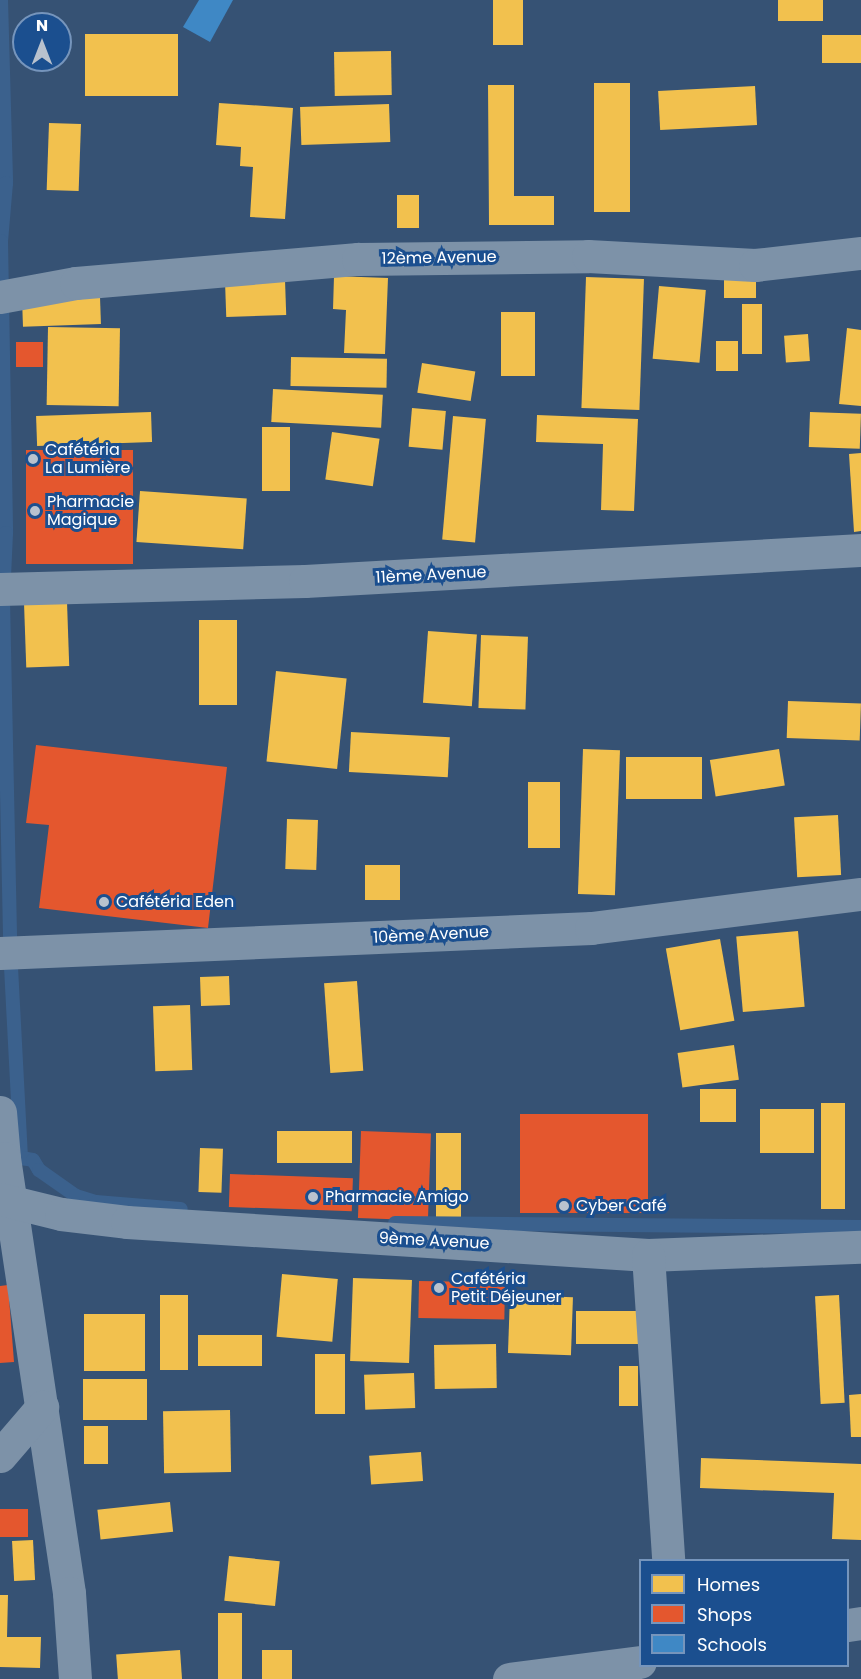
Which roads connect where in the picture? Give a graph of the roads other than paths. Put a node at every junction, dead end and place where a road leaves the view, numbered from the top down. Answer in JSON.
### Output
{"nodes":[{"id":1,"x":861,"y":253,"type":"edge"},
{"id":2,"x":9,"y":295,"type":"edge"},
{"id":3,"x":861,"y":550,"type":"edge"},
{"id":4,"x":14,"y":588,"type":"edge"},
{"id":5,"x":861,"y":894,"type":"edge"},
{"id":6,"x":10,"y":953,"type":"edge"},
{"id":7,"x":0,"y":1112,"type":"edge"},
{"id":8,"x":5,"y":1181,"type":"edge"},
{"id":9,"x":861,"y":1247,"type":"edge"},
{"id":10,"x":648,"y":1255,"type":"junction"},
{"id":11,"x":42,"y":1407,"type":"junction"},
{"id":12,"x":0,"y":1456,"type":"edge"},
{"id":13,"x":668,"y":1559,"type":"edge"},
{"id":14,"x":639,"y":1662,"type":"edge"},
{"id":15,"x":75,"y":1679,"type":"edge"},
{"id":16,"x":509,"y":1679,"type":"edge"}],
"edges":[{"from":1,"to":2,"type":"street","name":"12ème Avenue"},
{"from":3,"to":4,"type":"street","name":"11ème Avenue"},
{"from":5,"to":6,"type":"street","name":"10ème Avenue"},
{"from":7,"to":8,"type":"street"},
{"from":8,"to":10,"type":"street","name":"9ème Avenue"},
{"from":8,"to":11,"type":"street"},
{"from":9,"to":10,"type":"street","name":"9ème Avenue"},
{"from":10,"to":13,"type":"street"},
{"from":11,"to":12,"type":"street"},
{"from":11,"to":15,"type":"street"},
{"from":14,"to":16,"type":"street"}]}
